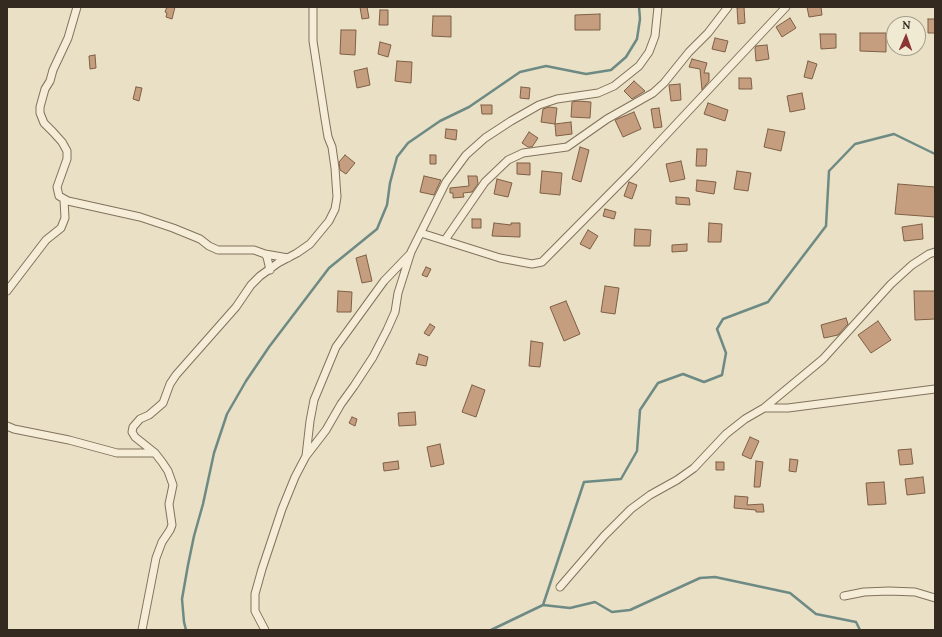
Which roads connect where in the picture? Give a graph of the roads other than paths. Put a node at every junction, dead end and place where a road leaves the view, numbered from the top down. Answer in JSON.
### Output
{"nodes":[{"id":1,"x":77,"y":7,"type":"edge"},
{"id":2,"x":313,"y":7,"type":"edge"},
{"id":3,"x":658,"y":7,"type":"edge"},
{"id":4,"x":728,"y":7,"type":"edge"},
{"id":5,"x":786,"y":7,"type":"edge"},
{"id":6,"x":64,"y":200,"type":"junction"},
{"id":7,"x":421,"y":233,"type":"junction"},
{"id":8,"x":445,"y":240,"type":"junction"},
{"id":9,"x":411,"y":252,"type":"junction"},
{"id":10,"x":935,"y":252,"type":"edge"},
{"id":11,"x":264,"y":254,"type":"junction"},
{"id":12,"x":288,"y":258,"type":"junction"},
{"id":13,"x":270,"y":270,"type":"junction"},
{"id":14,"x":7,"y":291,"type":"edge"},
{"id":15,"x":935,"y":389,"type":"edge"},
{"id":16,"x":764,"y":408,"type":"junction"},
{"id":17,"x":7,"y":426,"type":"edge"},
{"id":18,"x":155,"y":453,"type":"junction"},
{"id":19,"x":306,"y":456,"type":"junction"},
{"id":20,"x":560,"y":587,"type":"dead end"},
{"id":21,"x":844,"y":596,"type":"dead end"},
{"id":22,"x":935,"y":598,"type":"edge"},
{"id":23,"x":142,"y":630,"type":"edge"},
{"id":24,"x":265,"y":630,"type":"edge"}],
"edges":[{"from":1,"to":6,"type":"street"},
{"from":2,"to":12,"type":"street"},
{"from":3,"to":7,"type":"street"},
{"from":4,"to":8,"type":"street"},
{"from":5,"to":8,"type":"street"},
{"from":6,"to":11,"type":"street"},
{"from":6,"to":14,"type":"street"},
{"from":7,"to":8,"type":"street"},
{"from":7,"to":9,"type":"street"},
{"from":9,"to":19,"type":"street"},
{"from":9,"to":19,"type":"street"},
{"from":10,"to":16,"type":"street"},
{"from":11,"to":12,"type":"street"},
{"from":11,"to":13,"type":"street"},
{"from":12,"to":13,"type":"street"},
{"from":13,"to":18,"type":"street"},
{"from":15,"to":16,"type":"street"},
{"from":16,"to":20,"type":"street"},
{"from":17,"to":18,"type":"street"},
{"from":18,"to":23,"type":"street"},
{"from":19,"to":24,"type":"street"},
{"from":21,"to":22,"type":"street"}]}
